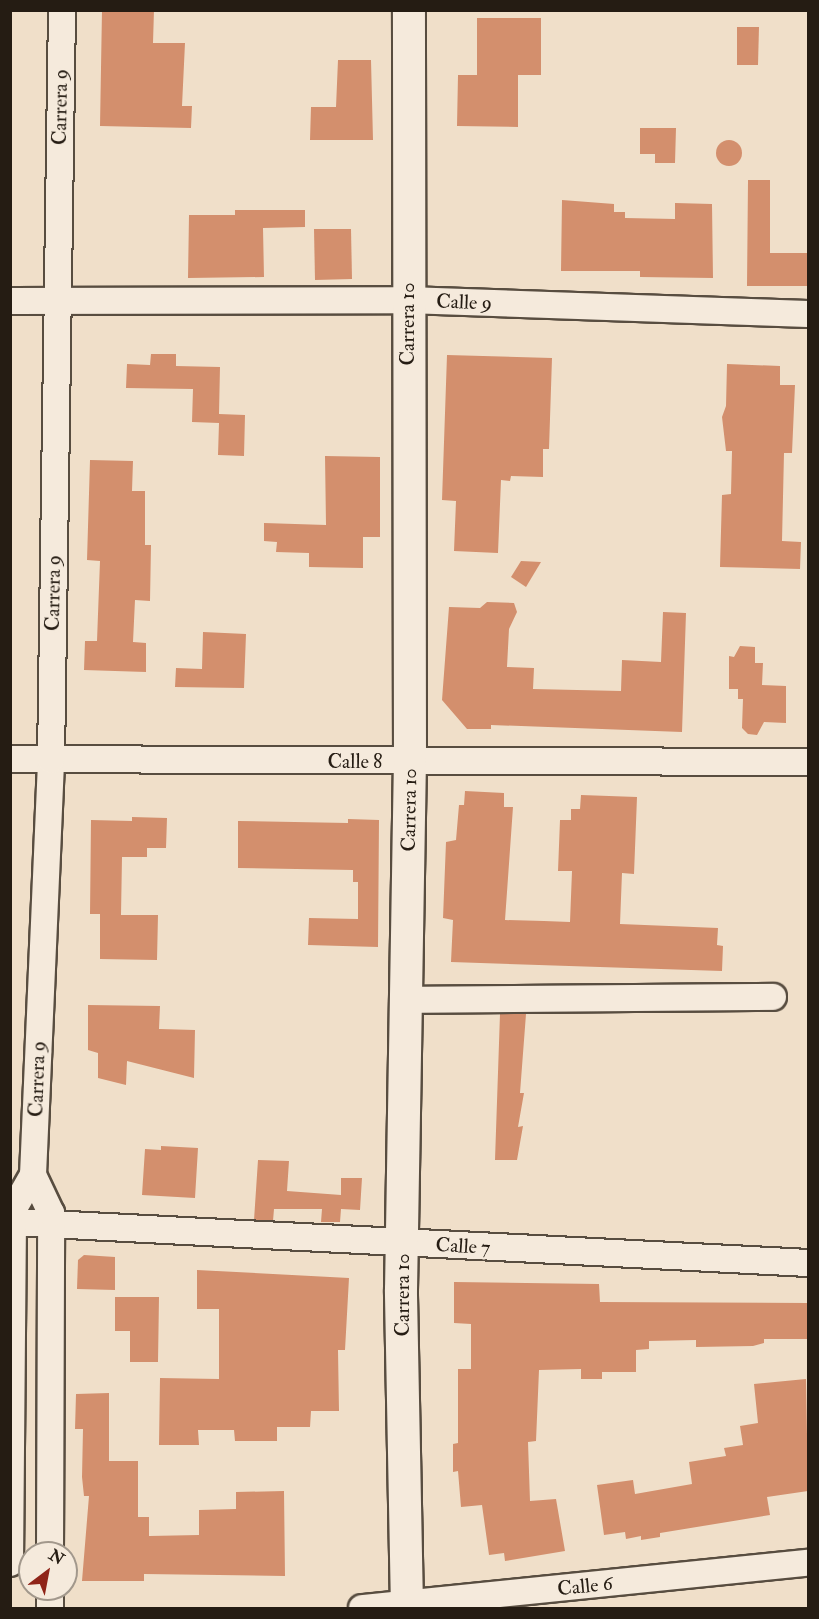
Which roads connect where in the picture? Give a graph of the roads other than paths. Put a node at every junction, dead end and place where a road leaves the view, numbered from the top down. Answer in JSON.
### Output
{"nodes":[{"id":1,"x":62,"y":10,"type":"edge"},
{"id":2,"x":409,"y":10,"type":"edge"},
{"id":3,"x":407,"y":300,"type":"junction"},
{"id":4,"x":10,"y":301,"type":"edge"},
{"id":5,"x":57,"y":302,"type":"junction"},
{"id":6,"x":808,"y":314,"type":"edge"},
{"id":7,"x":10,"y":759,"type":"edge"},
{"id":8,"x":51,"y":760,"type":"junction"},
{"id":9,"x":410,"y":761,"type":"junction"},
{"id":10,"x":808,"y":762,"type":"edge"},
{"id":11,"x":773,"y":997,"type":"dead end"},
{"id":12,"x":406,"y":1000,"type":"junction"},
{"id":13,"x":33,"y":1175,"type":"junction"},
{"id":14,"x":12,"y":1222,"type":"edge"},
{"id":15,"x":52,"y":1224,"type":"junction"},
{"id":16,"x":401,"y":1242,"type":"junction"},
{"id":17,"x":808,"y":1263,"type":"edge"},
{"id":18,"x":50,"y":1541,"type":"edge"},
{"id":19,"x":10,"y":1563,"type":"edge"},
{"id":20,"x":808,"y":1563,"type":"edge"},
{"id":21,"x":407,"y":1607,"type":"edge"},
{"id":22,"x":362,"y":1608,"type":"edge"}],
"edges":[{"from":1,"to":5,"type":"street","name":"Carrera 9"},
{"from":2,"to":3,"type":"street","name":"Carrera 10"},
{"from":3,"to":5,"type":"street","name":"Calle 9"},
{"from":3,"to":6,"type":"street","name":"Calle 9"},
{"from":3,"to":9,"type":"street","name":"Carrera 10"},
{"from":4,"to":5,"type":"street","name":"Calle 9"},
{"from":5,"to":8,"type":"street","name":"Carrera 9"},
{"from":7,"to":8,"type":"street","name":"Calle 8"},
{"from":8,"to":9,"type":"street","name":"Calle 8"},
{"from":8,"to":13,"type":"street","name":"Carrera 9"},
{"from":9,"to":10,"type":"street","name":"Calle 8"},
{"from":9,"to":12,"type":"street","name":"Carrera 10"},
{"from":11,"to":12,"type":"street"},
{"from":12,"to":16,"type":"street","name":"Carrera 10"},
{"from":13,"to":14,"type":"street","name":"Carrera 9"},
{"from":13,"to":15,"type":"street","name":"Carrera 9"},
{"from":14,"to":15,"type":"street","name":"Calle 7"},
{"from":14,"to":19,"type":"street","name":"Carrera 9"},
{"from":15,"to":16,"type":"street","name":"Calle 7"},
{"from":15,"to":18,"type":"street","name":"Carrera 9"},
{"from":16,"to":17,"type":"street","name":"Calle 7"},
{"from":16,"to":21,"type":"street","name":"Carrera 10"},
{"from":20,"to":21,"type":"street","name":"Calle 6"},
{"from":21,"to":22,"type":"street","name":"Calle 6"}]}
